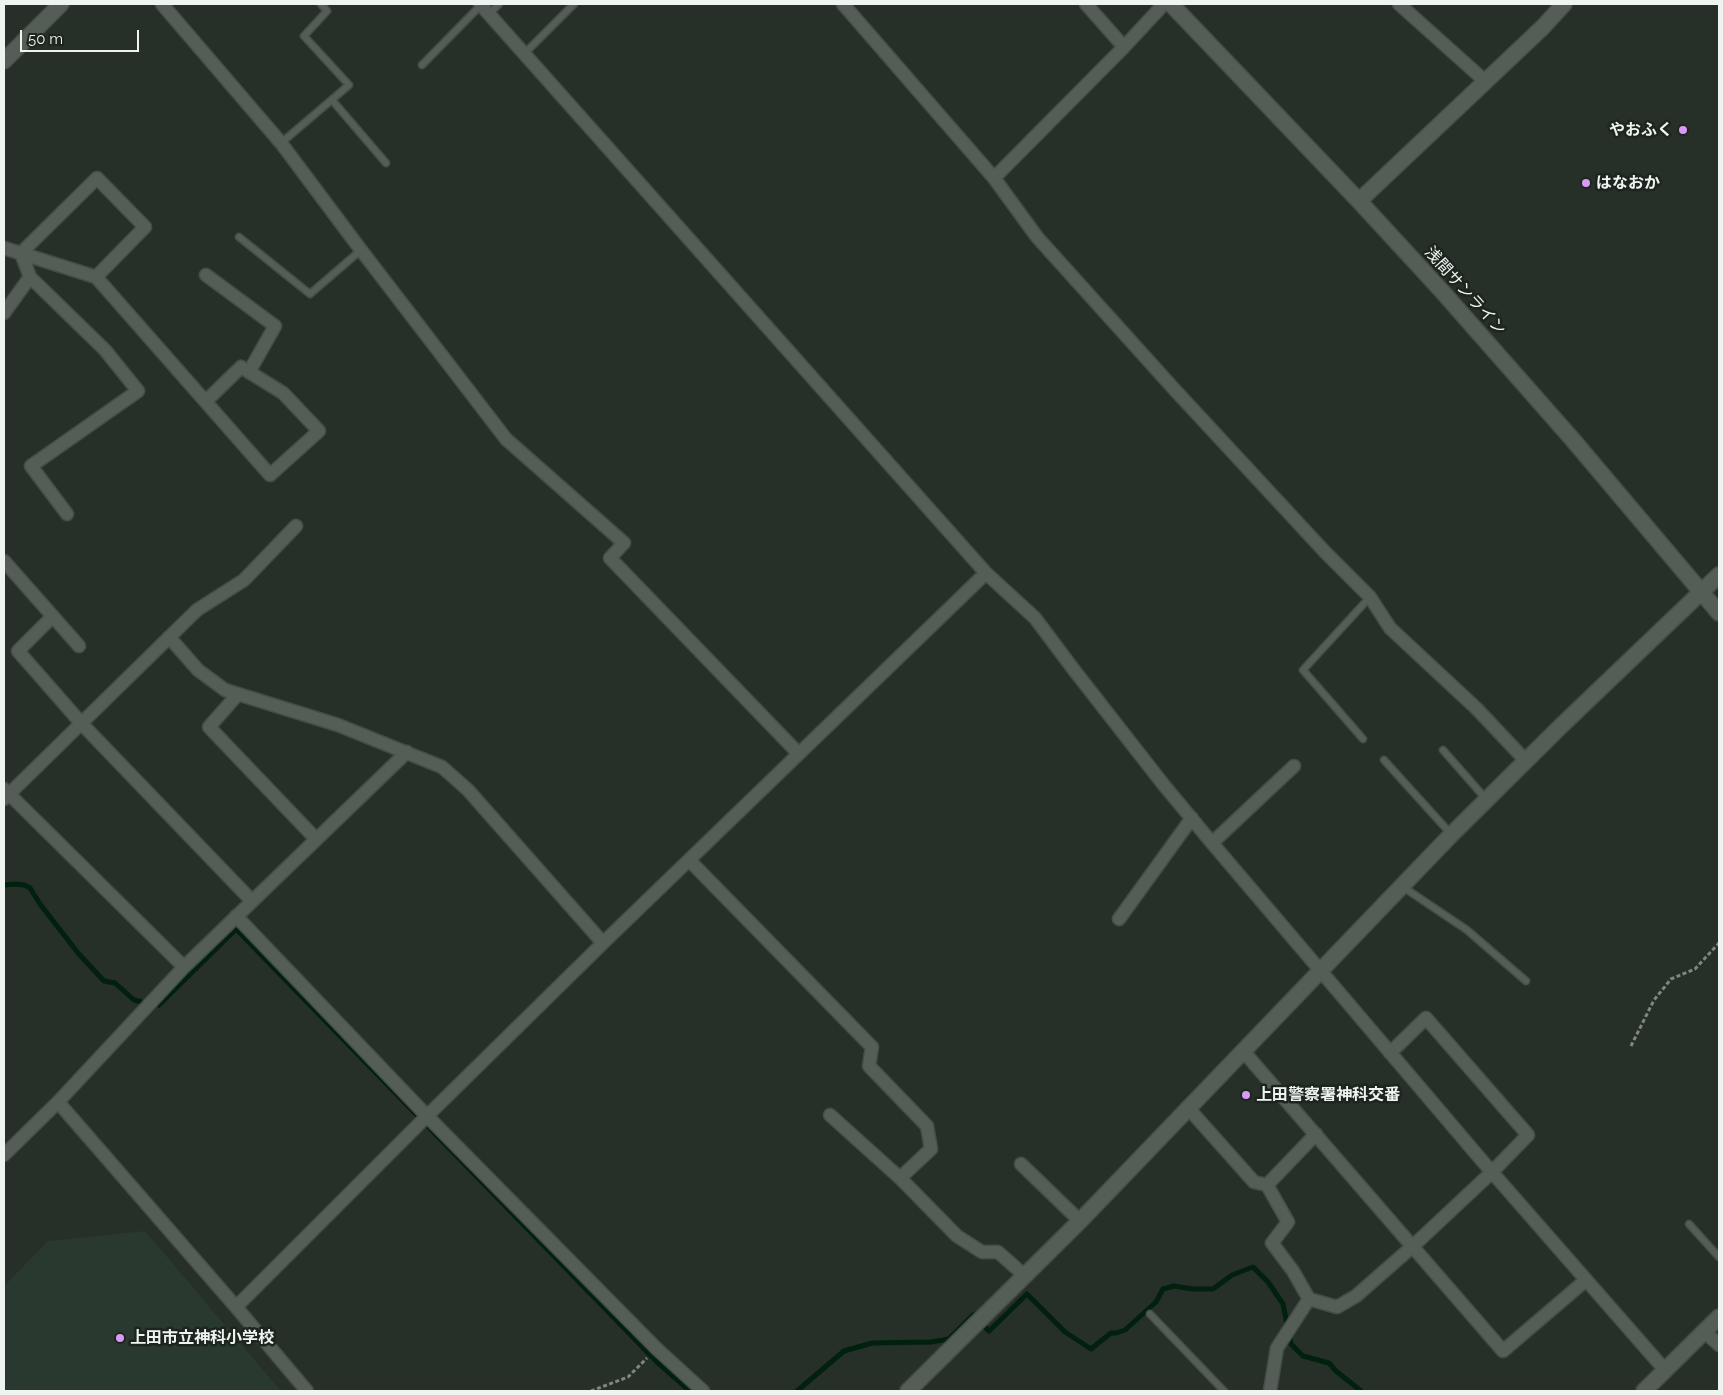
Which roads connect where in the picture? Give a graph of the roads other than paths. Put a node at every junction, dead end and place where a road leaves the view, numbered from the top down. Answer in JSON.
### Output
{"nodes":[{"id":1,"x":60,"y":4,"type":"edge"},
{"id":2,"x":162,"y":4,"type":"edge"},
{"id":3,"x":321,"y":4,"type":"edge"},
{"id":4,"x":499,"y":4,"type":"edge"},
{"id":5,"x":574,"y":4,"type":"edge"},
{"id":6,"x":843,"y":4,"type":"edge"},
{"id":7,"x":1086,"y":4,"type":"edge"},
{"id":8,"x":1164,"y":4,"type":"edge"},
{"id":9,"x":1171,"y":4,"type":"edge"},
{"id":10,"x":1399,"y":4,"type":"edge"},
{"id":11,"x":1564,"y":4,"type":"edge"},
{"id":12,"x":483,"y":8,"type":"edge"},
{"id":13,"x":1124,"y":47,"type":"junction"},
{"id":14,"x":524,"y":54,"type":"junction"},
{"id":15,"x":4,"y":61,"type":"edge"},
{"id":16,"x":422,"y":66,"type":"dead end"},
{"id":17,"x":1485,"y":81,"type":"junction"},
{"id":18,"x":332,"y":100,"type":"junction"},
{"id":19,"x":281,"y":143,"type":"junction"},
{"id":20,"x":386,"y":163,"type":"dead end"},
{"id":21,"x":994,"y":178,"type":"junction"},
{"id":22,"x":1359,"y":200,"type":"junction"},
{"id":23,"x":239,"y":237,"type":"dead end"},
{"id":24,"x":4,"y":248,"type":"edge"},
{"id":25,"x":361,"y":250,"type":"junction"},
{"id":26,"x":21,"y":253,"type":"junction"},
{"id":27,"x":206,"y":275,"type":"dead end"},
{"id":28,"x":30,"y":277,"type":"junction"},
{"id":29,"x":96,"y":277,"type":"junction"},
{"id":30,"x":4,"y":313,"type":"edge"},
{"id":31,"x":249,"y":372,"type":"junction"},
{"id":32,"x":206,"y":401,"type":"junction"},
{"id":33,"x":66,"y":514,"type":"dead end"},
{"id":34,"x":296,"y":526,"type":"dead end"},
{"id":35,"x":4,"y":561,"type":"edge"},
{"id":36,"x":986,"y":573,"type":"junction"},
{"id":37,"x":1719,"y":575,"type":"edge"},
{"id":38,"x":1702,"y":592,"type":"junction"},
{"id":39,"x":1370,"y":597,"type":"junction"},
{"id":40,"x":1719,"y":614,"type":"edge"},
{"id":41,"x":52,"y":617,"type":"junction"},
{"id":42,"x":169,"y":637,"type":"junction"},
{"id":43,"x":78,"y":646,"type":"dead end"},
{"id":44,"x":238,"y":694,"type":"junction"},
{"id":45,"x":80,"y":723,"type":"junction"},
{"id":46,"x":1363,"y":739,"type":"dead end"},
{"id":47,"x":1443,"y":750,"type":"dead end"},
{"id":48,"x":407,"y":752,"type":"junction"},
{"id":49,"x":798,"y":754,"type":"junction"},
{"id":50,"x":1384,"y":760,"type":"dead end"},
{"id":51,"x":1526,"y":761,"type":"junction"},
{"id":52,"x":1294,"y":766,"type":"dead end"},
{"id":53,"x":6,"y":794,"type":"edge"},
{"id":54,"x":1487,"y":800,"type":"junction"},
{"id":55,"x":1192,"y":818,"type":"junction"},
{"id":56,"x":1451,"y":835,"type":"junction"},
{"id":57,"x":316,"y":839,"type":"junction"},
{"id":58,"x":1212,"y":843,"type":"junction"},
{"id":59,"x":689,"y":860,"type":"junction"},
{"id":60,"x":1403,"y":887,"type":"junction"},
{"id":61,"x":252,"y":901,"type":"junction"},
{"id":62,"x":236,"y":916,"type":"junction"},
{"id":63,"x":1119,"y":919,"type":"dead end"},
{"id":64,"x":603,"y":943,"type":"junction"},
{"id":65,"x":184,"y":967,"type":"junction"},
{"id":66,"x":1320,"y":972,"type":"junction"},
{"id":67,"x":1526,"y":981,"type":"dead end"},
{"id":68,"x":1244,"y":1052,"type":"junction"},
{"id":69,"x":1390,"y":1053,"type":"junction"},
{"id":70,"x":58,"y":1102,"type":"junction"},
{"id":71,"x":1189,"y":1109,"type":"junction"},
{"id":72,"x":830,"y":1115,"type":"dead end"},
{"id":73,"x":427,"y":1116,"type":"junction"},
{"id":74,"x":1316,"y":1134,"type":"junction"},
{"id":75,"x":4,"y":1155,"type":"edge"},
{"id":76,"x":1021,"y":1164,"type":"dead end"},
{"id":77,"x":1492,"y":1172,"type":"junction"},
{"id":78,"x":901,"y":1179,"type":"junction"},
{"id":79,"x":1267,"y":1185,"type":"junction"},
{"id":80,"x":1080,"y":1221,"type":"junction"},
{"id":81,"x":1689,"y":1224,"type":"dead end"},
{"id":82,"x":1412,"y":1246,"type":"junction"},
{"id":83,"x":1719,"y":1257,"type":"edge"},
{"id":84,"x":1025,"y":1276,"type":"junction"},
{"id":85,"x":1586,"y":1280,"type":"junction"},
{"id":86,"x":1309,"y":1299,"type":"junction"},
{"id":87,"x":236,"y":1307,"type":"junction"},
{"id":88,"x":1150,"y":1314,"type":"dead end"},
{"id":89,"x":1719,"y":1318,"type":"edge"},
{"id":90,"x":1704,"y":1331,"type":"junction"},
{"id":91,"x":1719,"y":1345,"type":"edge"},
{"id":92,"x":1665,"y":1370,"type":"junction"},
{"id":93,"x":307,"y":1391,"type":"edge"},
{"id":94,"x":703,"y":1391,"type":"edge"},
{"id":95,"x":908,"y":1391,"type":"edge"},
{"id":96,"x":1224,"y":1391,"type":"edge"},
{"id":97,"x":1270,"y":1391,"type":"edge"},
{"id":98,"x":1644,"y":1391,"type":"edge"}],
"edges":[{"from":1,"to":15,"type":"street"},
{"from":2,"to":19,"type":"street"},
{"from":3,"to":18,"type":"lane"},
{"from":4,"to":12,"type":"lane"},
{"from":5,"to":14,"type":"lane"},
{"from":6,"to":21,"type":"street"},
{"from":7,"to":13,"type":"street"},
{"from":8,"to":13,"type":"street"},
{"from":9,"to":22,"type":"street","name":"浅間サンライン"},
{"from":10,"to":17,"type":"street"},
{"from":11,"to":17,"type":"street"},
{"from":12,"to":14,"type":"street"},
{"from":12,"to":16,"type":"lane"},
{"from":13,"to":21,"type":"street"},
{"from":14,"to":36,"type":"street"},
{"from":17,"to":22,"type":"street"},
{"from":18,"to":19,"type":"lane"},
{"from":18,"to":20,"type":"lane"},
{"from":19,"to":25,"type":"street"},
{"from":21,"to":39,"type":"street"},
{"from":22,"to":38,"type":"street","name":"浅間サンライン"},
{"from":23,"to":25,"type":"lane"},
{"from":24,"to":26,"type":"street"},
{"from":25,"to":49,"type":"street"},
{"from":26,"to":28,"type":"street"},
{"from":26,"to":29,"type":"street"},
{"from":26,"to":29,"type":"street"},
{"from":27,"to":31,"type":"street"},
{"from":28,"to":30,"type":"street"},
{"from":28,"to":33,"type":"street"},
{"from":29,"to":32,"type":"street"},
{"from":31,"to":32,"type":"street"},
{"from":31,"to":32,"type":"street"},
{"from":34,"to":42,"type":"street"},
{"from":35,"to":41,"type":"street"},
{"from":36,"to":49,"type":"street"},
{"from":36,"to":55,"type":"street"},
{"from":37,"to":38,"type":"street"},
{"from":38,"to":40,"type":"street","name":"浅間サンライン"},
{"from":38,"to":51,"type":"street"},
{"from":39,"to":46,"type":"lane"},
{"from":39,"to":51,"type":"street"},
{"from":41,"to":43,"type":"street"},
{"from":41,"to":45,"type":"street"},
{"from":42,"to":44,"type":"street"},
{"from":42,"to":45,"type":"street"},
{"from":44,"to":48,"type":"street"},
{"from":44,"to":57,"type":"street"},
{"from":45,"to":53,"type":"street"},
{"from":45,"to":61,"type":"street"},
{"from":47,"to":54,"type":"lane"},
{"from":48,"to":57,"type":"street"},
{"from":48,"to":64,"type":"street"},
{"from":49,"to":59,"type":"street"},
{"from":50,"to":56,"type":"lane"},
{"from":51,"to":54,"type":"street"},
{"from":52,"to":58,"type":"street"},
{"from":53,"to":65,"type":"street"},
{"from":54,"to":56,"type":"street"},
{"from":55,"to":58,"type":"street"},
{"from":55,"to":63,"type":"street"},
{"from":56,"to":60,"type":"street"},
{"from":57,"to":61,"type":"street"},
{"from":58,"to":66,"type":"street"},
{"from":59,"to":64,"type":"street"},
{"from":59,"to":78,"type":"street"},
{"from":60,"to":66,"type":"street"},
{"from":60,"to":67,"type":"lane"},
{"from":61,"to":62,"type":"street"},
{"from":62,"to":65,"type":"street"},
{"from":62,"to":73,"type":"street"},
{"from":64,"to":73,"type":"street"},
{"from":65,"to":70,"type":"street"},
{"from":66,"to":68,"type":"street"},
{"from":66,"to":69,"type":"street"},
{"from":68,"to":71,"type":"street"},
{"from":68,"to":74,"type":"street"},
{"from":69,"to":77,"type":"street"},
{"from":69,"to":77,"type":"street"},
{"from":70,"to":75,"type":"street"},
{"from":70,"to":87,"type":"street"},
{"from":71,"to":79,"type":"street"},
{"from":71,"to":80,"type":"street"},
{"from":72,"to":78,"type":"street"},
{"from":73,"to":87,"type":"street"},
{"from":73,"to":94,"type":"street"},
{"from":74,"to":79,"type":"street"},
{"from":74,"to":82,"type":"street"},
{"from":76,"to":80,"type":"street"},
{"from":77,"to":82,"type":"street"},
{"from":77,"to":85,"type":"street"},
{"from":78,"to":84,"type":"street"},
{"from":79,"to":86,"type":"street"},
{"from":80,"to":84,"type":"street"},
{"from":81,"to":83,"type":"lane"},
{"from":82,"to":85,"type":"street"},
{"from":82,"to":86,"type":"street"},
{"from":84,"to":95,"type":"street"},
{"from":85,"to":92,"type":"street"},
{"from":86,"to":97,"type":"street"},
{"from":87,"to":93,"type":"street"},
{"from":88,"to":96,"type":"lane"},
{"from":89,"to":90,"type":"street"},
{"from":90,"to":91,"type":"street"},
{"from":90,"to":92,"type":"street"},
{"from":92,"to":98,"type":"street"}]}
